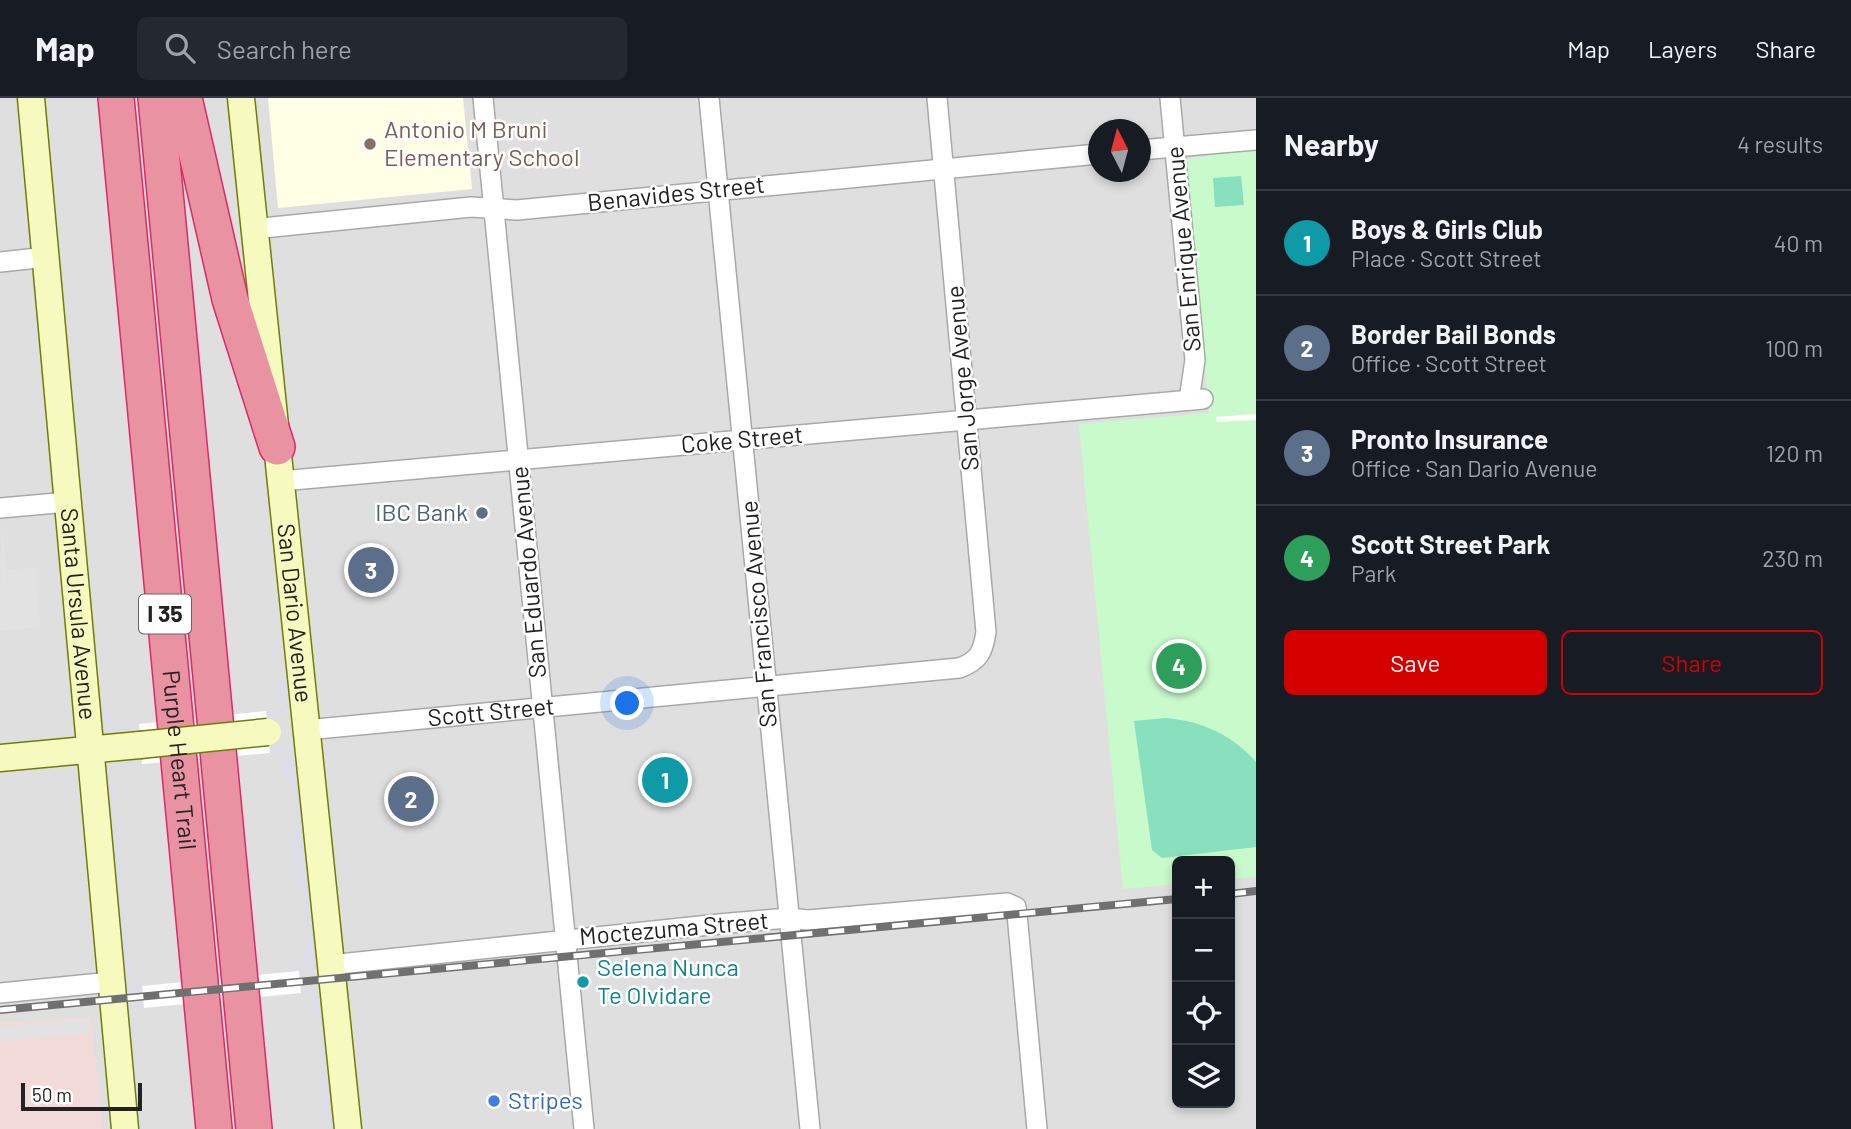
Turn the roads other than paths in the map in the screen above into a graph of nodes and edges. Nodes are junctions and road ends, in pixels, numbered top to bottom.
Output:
1 (31, 98) edge
2 (116, 98) edge
3 (156, 98) edge
4 (184, 98) edge
5 (241, 98) edge
6 (484, 98) edge
7 (709, 98) edge
8 (937, 98) edge
9 (1170, 98) edge
10 (1256, 140) edge
11 (1175, 147) junction
12 (1151, 149) edge
13 (1088, 155) edge
14 (943, 168) junction
15 (718, 190) junction
16 (494, 208) junction
17 (253, 229) junction
18 (47, 257) junction
19 (0, 262) edge
20 (1196, 399) joint
21 (968, 421) junction
22 (743, 440) junction
23 (518, 460) junction
24 (279, 464) junction
25 (68, 502) junction
26 (0, 508) edge
27 (979, 657) joint
28 (766, 685) junction
29 (542, 706) junction
30 (306, 730) junction
31 (90, 750) junction
32 (0, 758) edge
33 (788, 918) junction
34 (564, 940) junction
35 (330, 965) junction
36 (111, 982) junction
37 (0, 993) edge
38 (125, 1129) edge
39 (214, 1129) edge
40 (254, 1129) edge
41 (348, 1129) edge
42 (584, 1129) edge
43 (810, 1129) edge
44 (1037, 1129) edge

1 - 18 main road, Santa Ursula Avenue
2 - 39 highway, Purple Heart Trail / I 35
3 - 40 highway, Purple Heart Trail / I 35
4 - 24 highway
5 - 17 main road, San Dario Avenue
6 - 16 street, San Eduardo Avenue
7 - 15 street, San Francisco Avenue
8 - 14 street, San Jorge Avenue
9 - 11 street, San Enrique Avenue
10 - 11 street
11 - 12 street
11 - 20 street, San Enrique Avenue
13 - 14 street, Benavides Street
14 - 15 street, Benavides Street
14 - 21 street, San Jorge Avenue
15 - 16 street, Benavides Street
15 - 22 street, San Francisco Avenue
16 - 17 street, Benavides Street
16 - 23 street, San Eduardo Avenue
17 - 24 main road, San Dario Avenue
18 - 19 street
18 - 25 main road, Santa Ursula Avenue
20 - 21 street, Coke Street
21 - 22 street, Coke Street
21 - 27 street, San Jorge Avenue
22 - 23 street, Coke Street
22 - 28 street, San Francisco Avenue
23 - 24 street, Coke Street
23 - 29 street, San Eduardo Avenue
24 - 30 main road, San Dario Avenue
25 - 26 street
25 - 31 main road, Santa Ursula Avenue
27 - 28 street, Scott Street
28 - 29 street, Scott Street
28 - 33 street, San Francisco Avenue
29 - 30 street, Scott Street
29 - 34 street, San Eduardo Avenue
30 - 31 main road, Scott Street, bridge
30 - 35 main road, San Dario Avenue
31 - 32 main road, Scott Street
31 - 36 main road, Santa Ursula Avenue
33 - 34 street, Moctezuma Street
33 - 43 street, San Francisco Avenue
33 - 44 street, Moctezuma Street
34 - 35 street, Moctezuma Street
34 - 42 street, San Eduardo Avenue
35 - 41 main road, San Dario Avenue
36 - 37 street
36 - 38 main road, Santa Ursula Avenue

